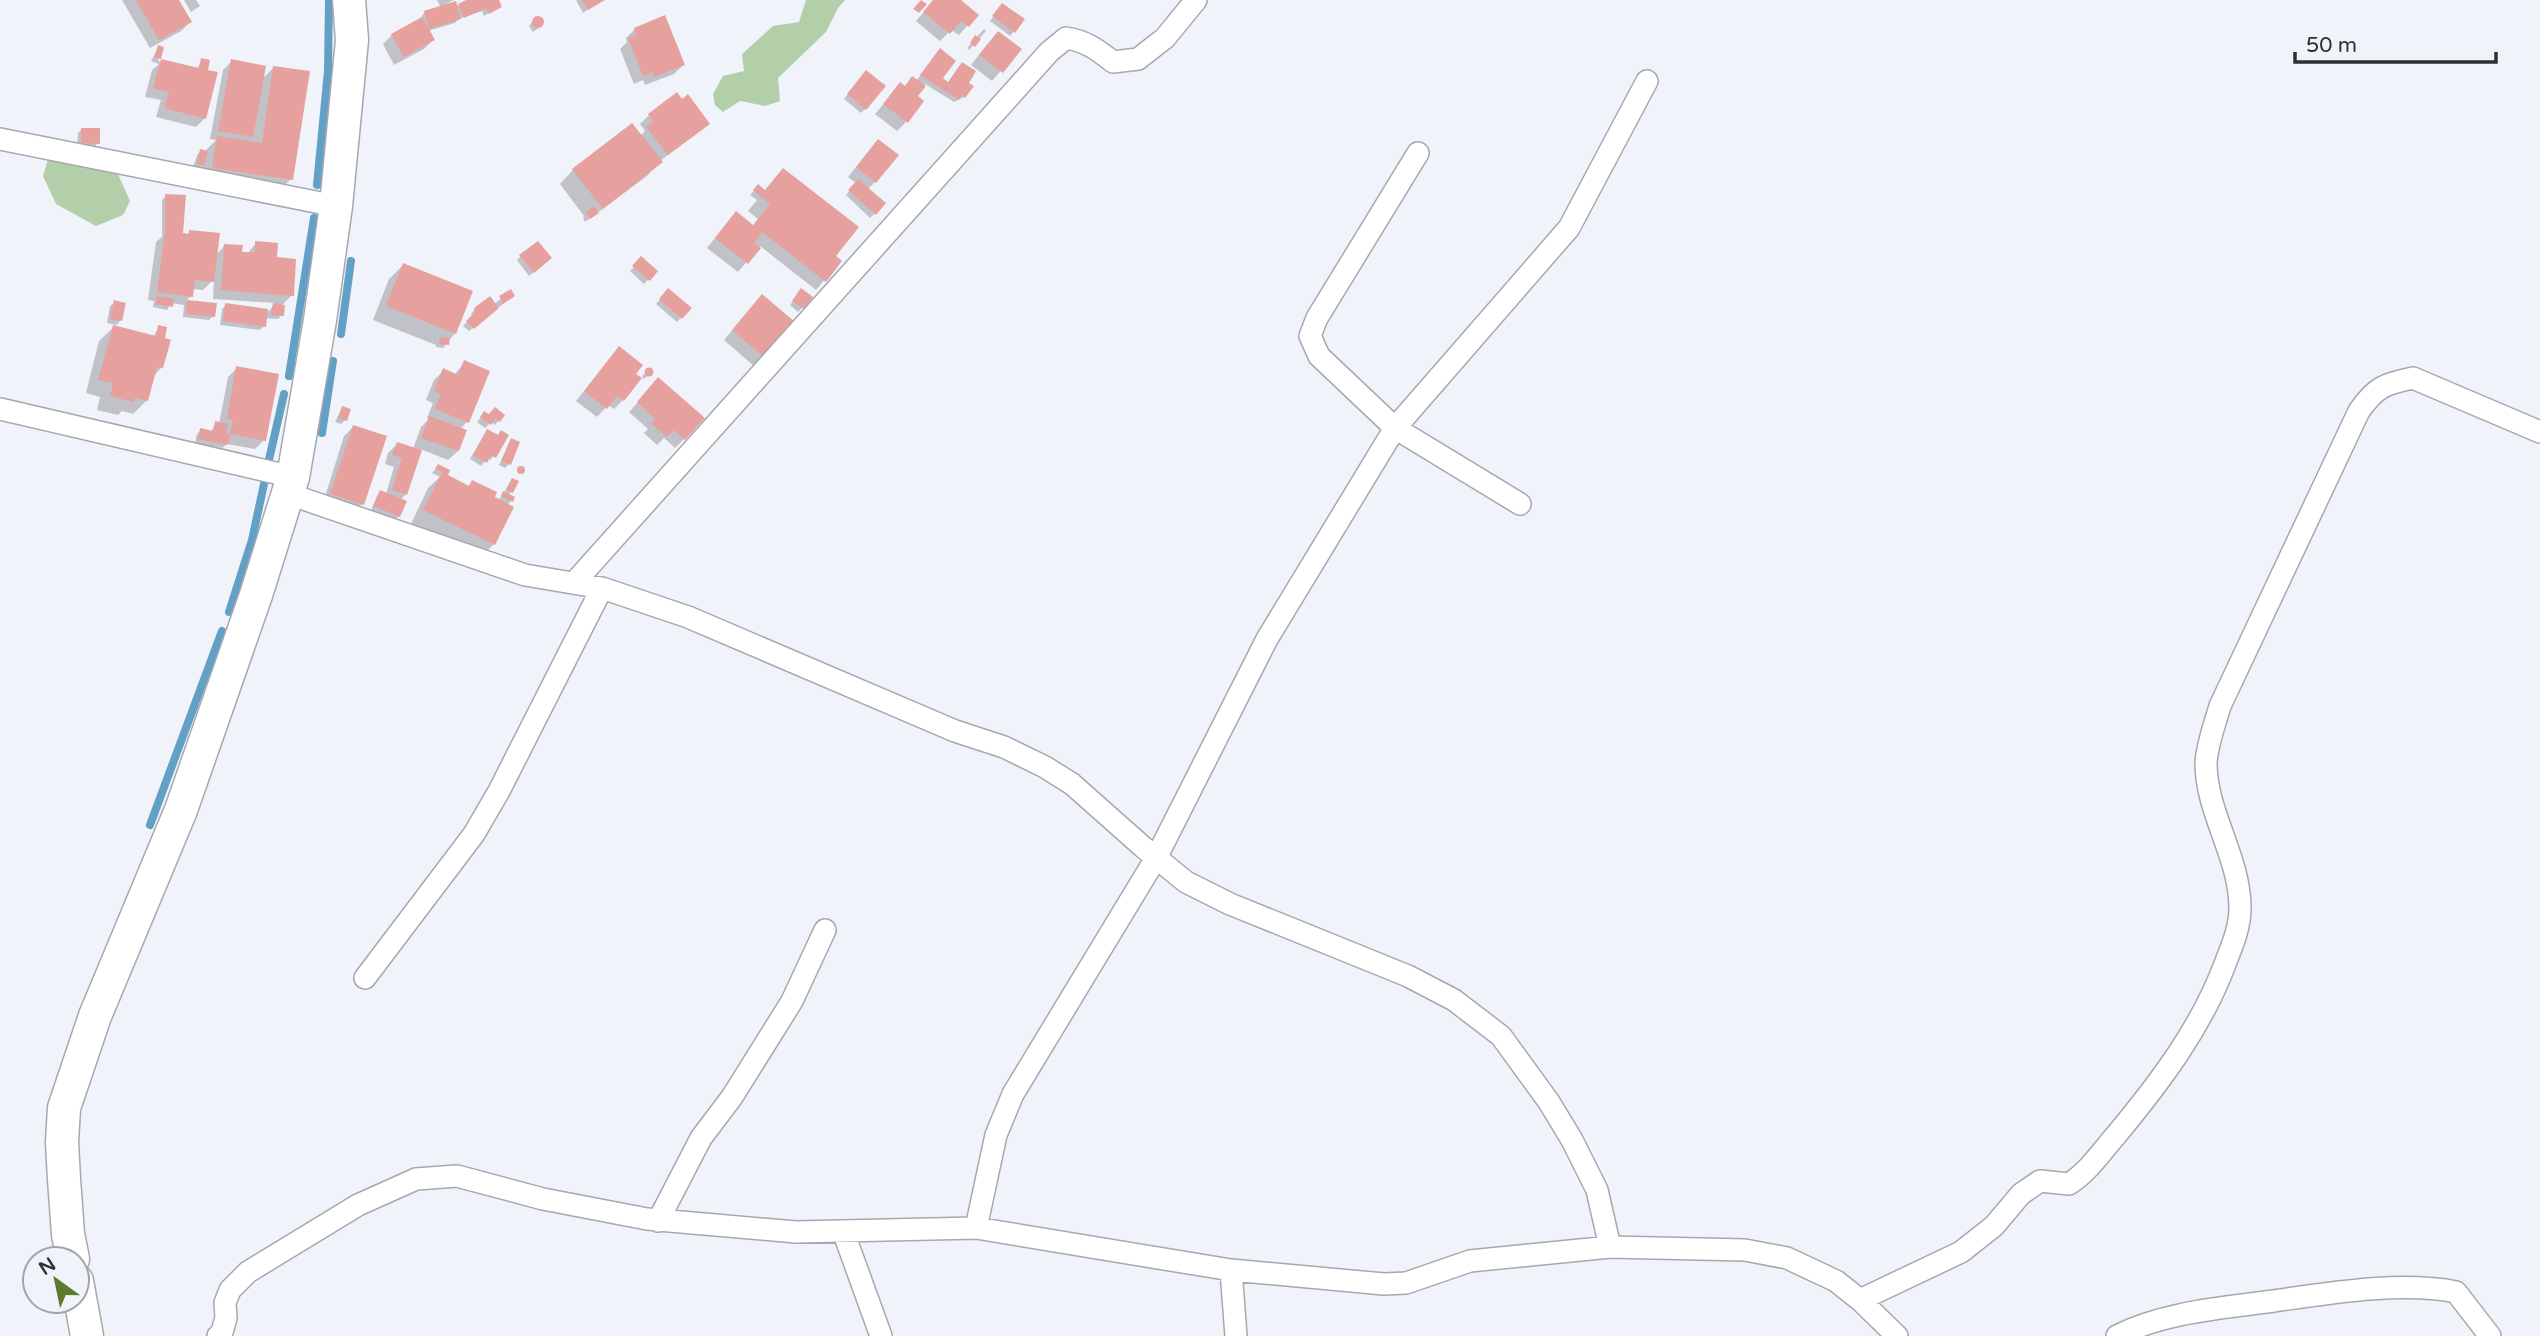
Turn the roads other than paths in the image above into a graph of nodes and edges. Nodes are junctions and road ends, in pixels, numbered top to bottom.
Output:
1 (349, 0) edge
2 (1196, 0) edge
3 (1647, 81) dead end
4 (0, 139) edge
5 (1418, 153) dead end
6 (336, 205) junction
7 (0, 409) edge
8 (1395, 428) junction
9 (2540, 432) edge
10 (290, 485) junction
11 (1520, 504) dead end
12 (575, 583) junction
13 (603, 588) junction
14 (1156, 858) junction
15 (825, 930) dead end
16 (365, 978) dead end
17 (658, 1221) junction
18 (976, 1228) junction
19 (843, 1231) junction
20 (71, 1245) edge
21 (1610, 1247) junction
22 (1231, 1269) junction
23 (1860, 1300) junction
24 (83, 1315) edge
25 (87, 1336) edge
26 (218, 1336) edge
27 (881, 1336) edge
28 (1236, 1336) edge
29 (1897, 1336) edge
30 (2117, 1336) edge
31 (2490, 1336) edge

1 - 6 street
2 - 12 street
3 - 8 street
4 - 6 street
5 - 8 street
6 - 10 street
7 - 10 street
8 - 11 street
8 - 14 street
9 - 23 street
10 - 12 street
10 - 20 street
12 - 13 street
13 - 14 street
13 - 16 street
14 - 18 street
14 - 21 street
15 - 17 street
17 - 19 street
17 - 26 street
18 - 19 street
18 - 22 street
19 - 27 street
21 - 22 street
21 - 23 street
22 - 28 street
23 - 29 street
24 - 25 street
30 - 31 street

